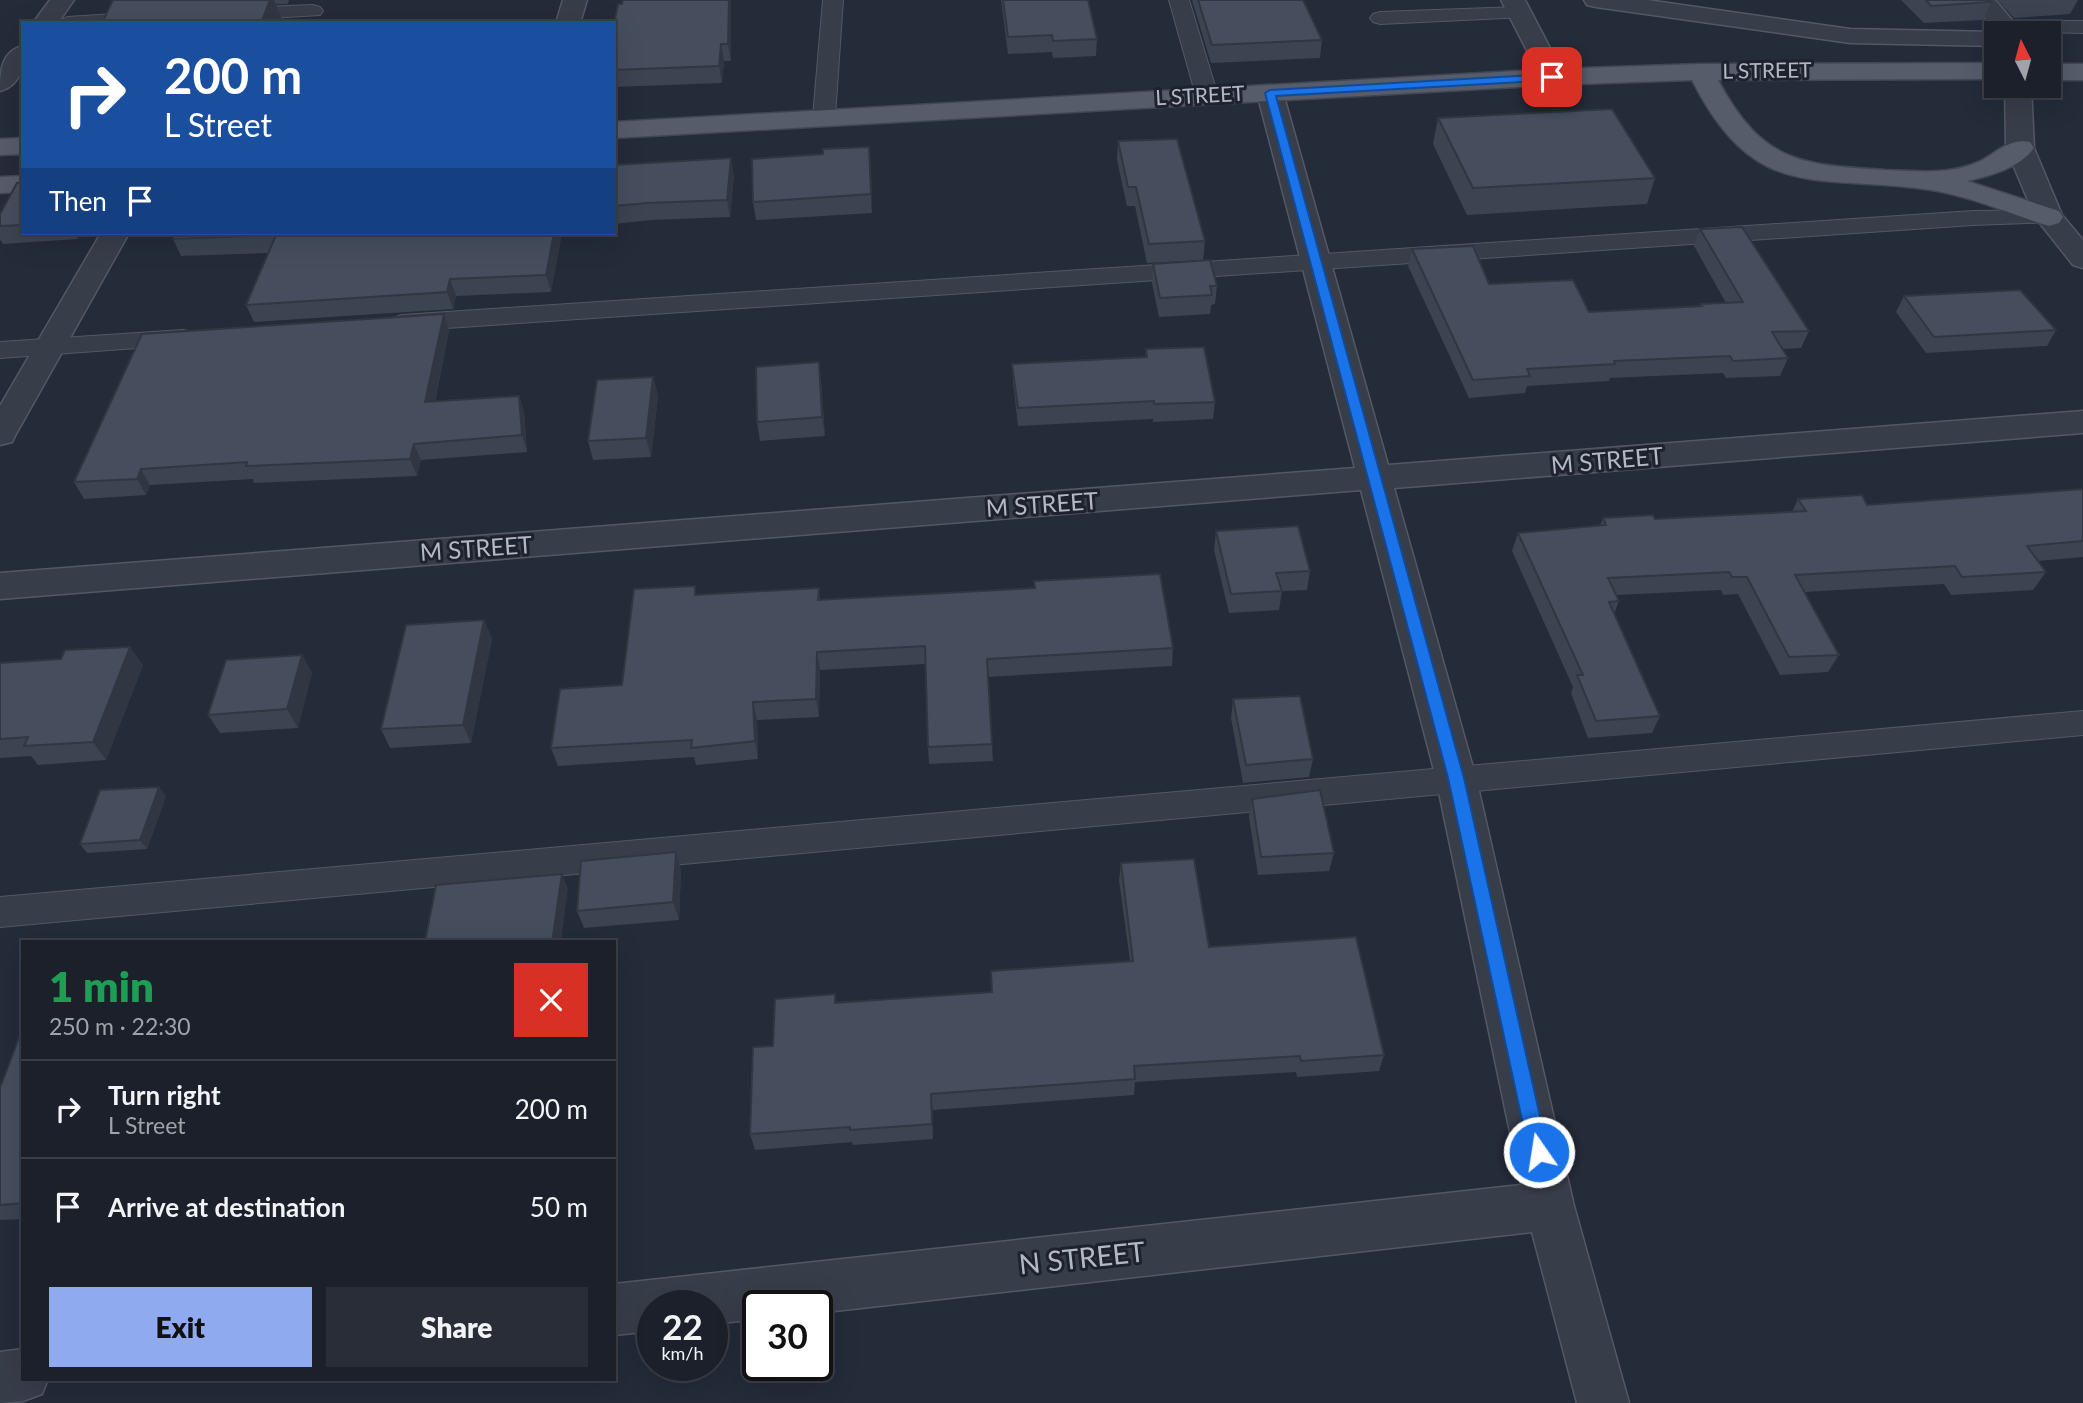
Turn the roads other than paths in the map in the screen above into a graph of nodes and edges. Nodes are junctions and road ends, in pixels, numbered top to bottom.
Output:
1 (62, 0) edge
2 (575, 0) edge
3 (833, 0) edge
4 (1179, 0) edge
5 (1596, 0) edge
6 (1982, 0) edge
7 (1515, 6) edge
8 (313, 11) edge
9 (217, 14) edge
10 (162, 17) edge
11 (1380, 18) dead end
12 (46, 21) edge
13 (98, 21) edge
14 (569, 21) edge
15 (1996, 21) edge
16 (2083, 26) edge
17 (2062, 28) edge
18 (1984, 33) edge
19 (21, 56) edge
20 (1984, 71) edge
21 (1701, 72) junction
22 (2062, 72) edge
23 (2083, 72) edge
24 (1552, 77) junction
25 (0, 83) edge
26 (1270, 93) junction
27 (1207, 96) junction
28 (2018, 98) edge
29 (824, 117) junction
30 (616, 130) edge
31 (21, 146) edge
32 (0, 147) edge
33 (2020, 148) junction
34 (1931, 182) junction
35 (21, 184) edge
36 (0, 185) edge
37 (2049, 217) junction
38 (114, 235) edge
39 (2083, 259) edge
40 (1316, 260) junction
41 (382, 324) edge
42 (202, 336) edge
43 (50, 346) junction
44 (0, 350) edge
45 (2083, 422) edge
46 (0, 434) edge
47 (1376, 480) junction
48 (0, 586) edge
49 (2083, 723) edge
50 (1456, 778) junction
51 (0, 912) edge
52 (1550, 1206) junction
53 (616, 1310) edge
54 (21, 1375) edge
55 (0, 1378) edge
56 (1603, 1403) edge

1 - 12 street
2 - 14 street
3 - 29 lane
4 - 27 lane
5 - 18 street
6 - 15 street
7 - 11 lane
7 - 24 street
8 - 9 lane
10 - 13 lane
16 - 17 lane
19 - 25 street
20 - 21 main road, L STREET
21 - 24 main road, L STREET
21 - 34 main road
22 - 23 main road
24 - 26 main road, L STREET
26 - 27 main road, L STREET
26 - 40 street
27 - 29 main road, L STREET
28 - 33 street
29 - 30 main road, L STREET
31 - 32 main road
33 - 34 main road
33 - 37 street
34 - 37 main road
35 - 36 main road
37 - 39 street
37 - 40 lane
38 - 43 street
40 - 41 lane
40 - 47 street
42 - 43 lane
43 - 44 lane
43 - 46 street
45 - 47 street, M STREET
47 - 48 street, M STREET
47 - 50 street
49 - 50 lane
50 - 51 lane
50 - 52 street
52 - 53 street, N STREET
52 - 56 street
54 - 55 street

